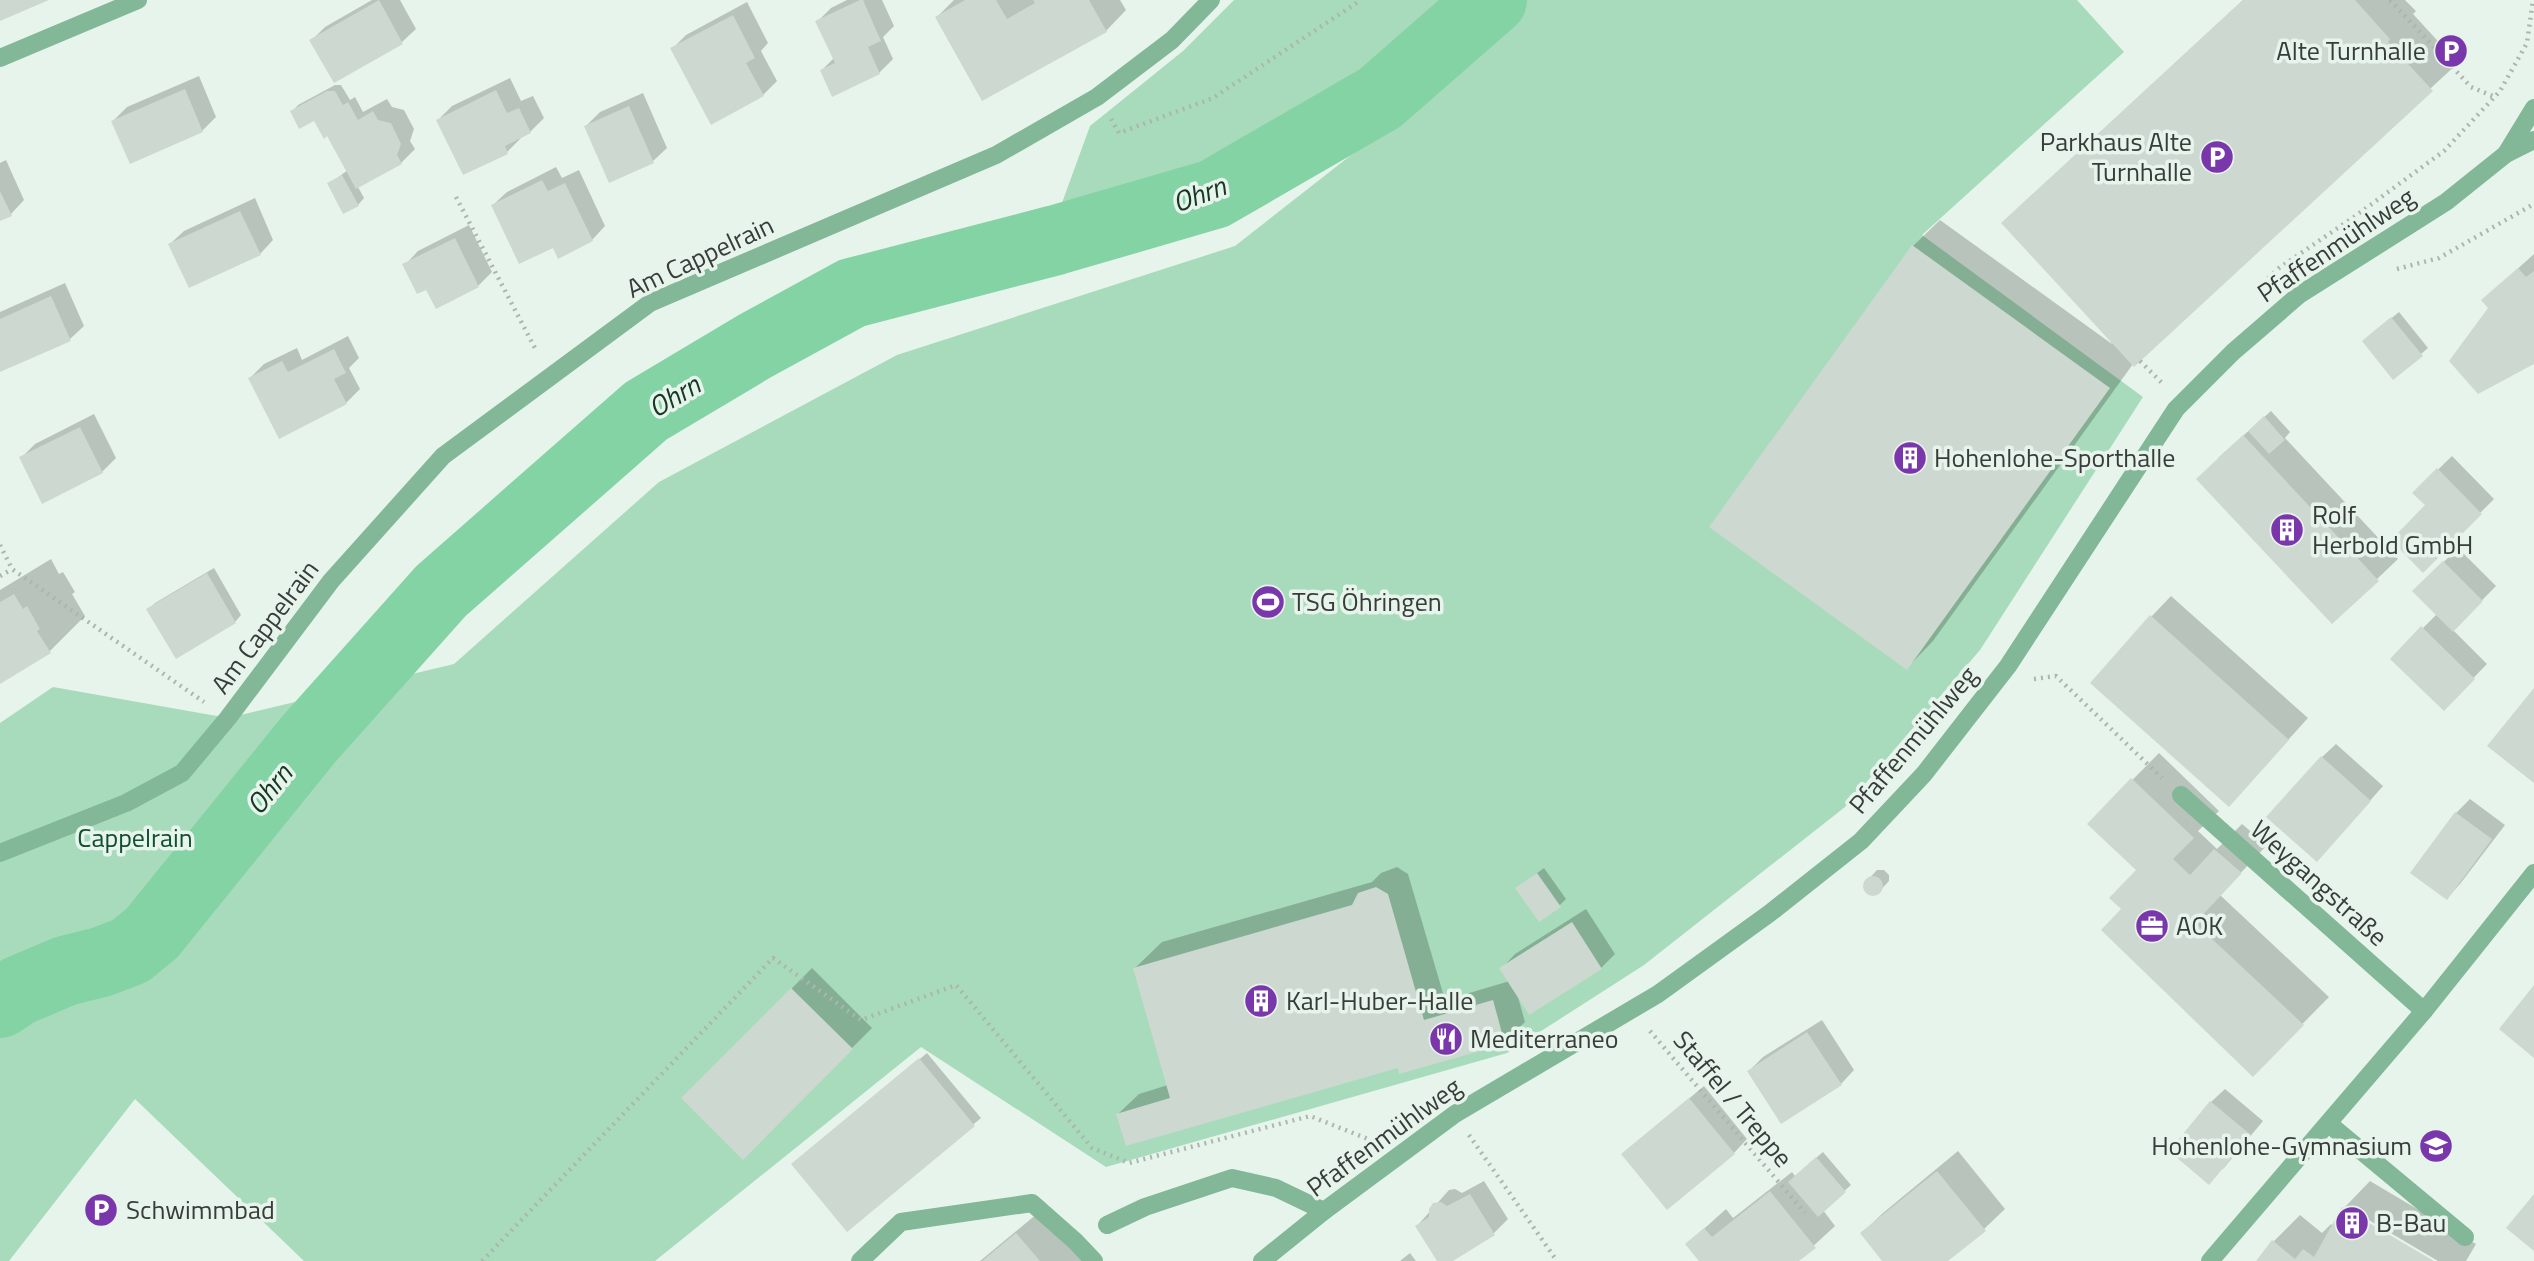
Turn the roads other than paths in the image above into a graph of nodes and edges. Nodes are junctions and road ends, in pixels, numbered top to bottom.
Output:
1 (138, 0) edge
2 (1211, 0) edge
3 (0, 58) edge
4 (2534, 108) edge
5 (2534, 140) edge
6 (2506, 154) junction
7 (2180, 795) road end
8 (0, 853) edge
9 (2534, 873) edge
10 (2424, 1011) junction
11 (2329, 1124) junction
12 (1324, 1211) junction
13 (1107, 1225) dead end
14 (2465, 1237) dead end
15 (860, 1261) edge
16 (1094, 1261) edge
17 (1262, 1261) edge
18 (2210, 1261) edge

1 - 3 street
2 - 8 street, Am Cappelrain
4 - 6 street, Pfaffenmühlweg
5 - 6 street, Pfaffenmühlweg
6 - 12 street, Pfaffenmühlweg
7 - 10 street, Weygangstraße
9 - 10 street
10 - 11 street
11 - 14 street
11 - 18 street
12 - 13 street
12 - 17 street, Pfaffenmühlweg
15 - 16 street

